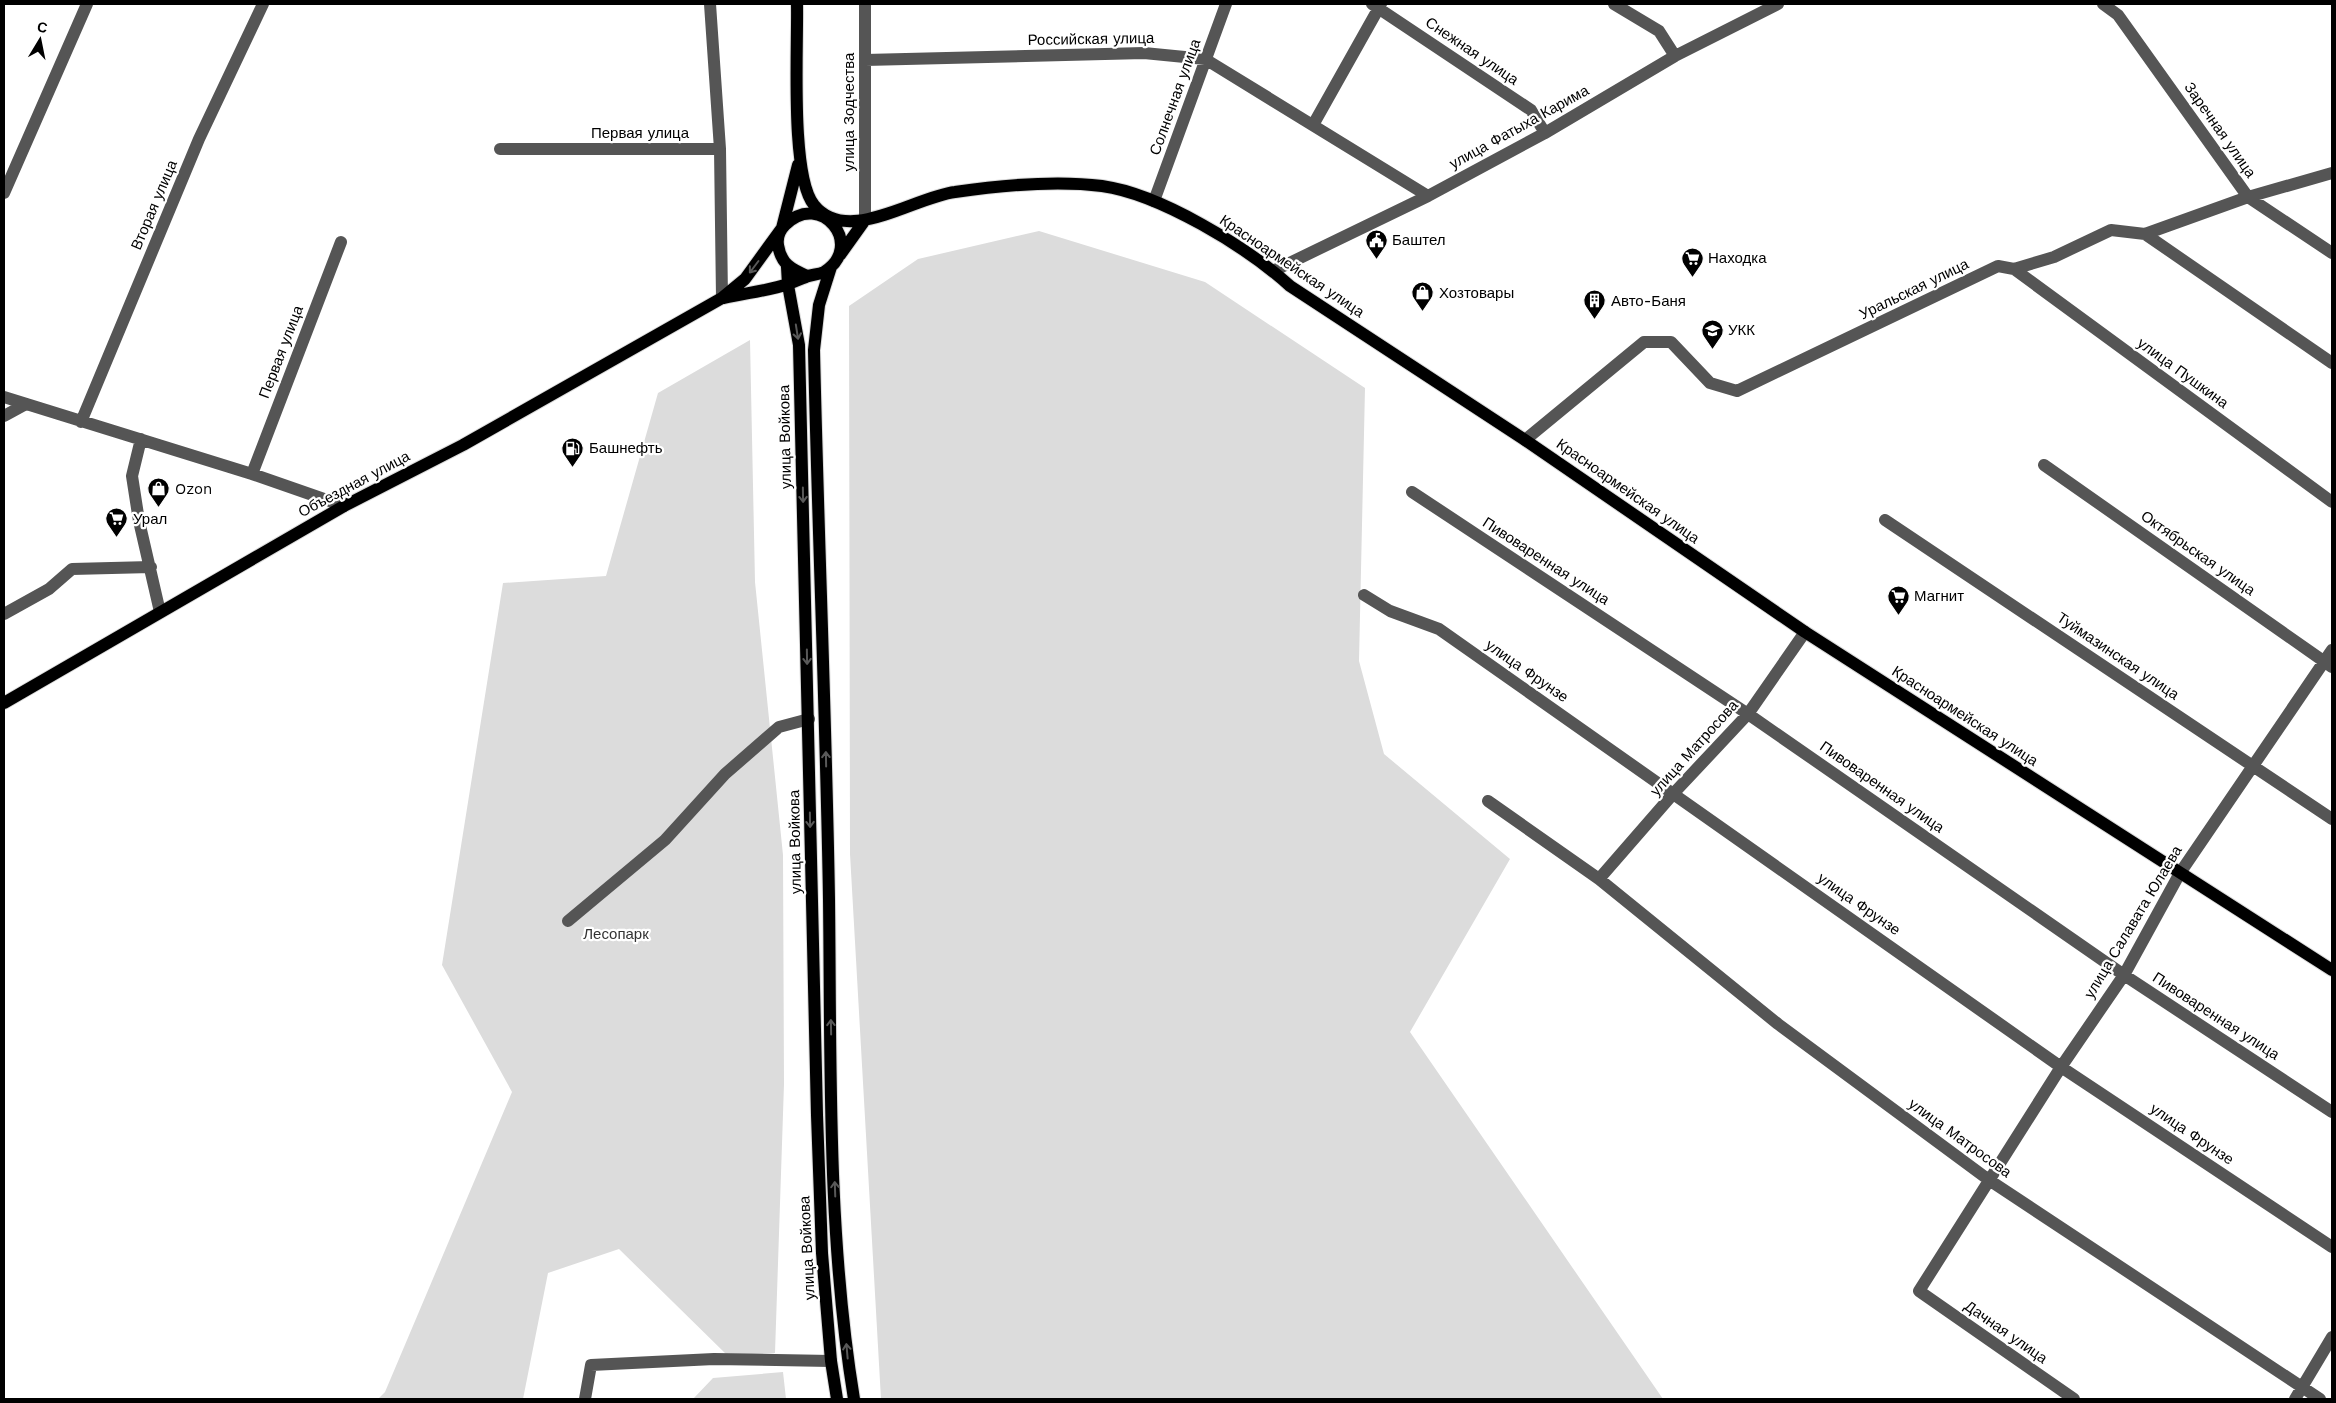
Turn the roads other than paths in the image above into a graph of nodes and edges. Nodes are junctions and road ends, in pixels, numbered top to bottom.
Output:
1 (87, 4) edge
2 (263, 4) edge
3 (710, 4) edge
4 (797, 4) edge
5 (865, 4) edge
6 (1226, 4) edge
7 (1614, 4) edge
8 (1778, 4) edge
9 (2103, 4) edge
10 (1377, 5) edge
11 (1675, 56) junction
12 (1205, 59) junction
13 (865, 60) junction
14 (1313, 125) junction
15 (1545, 133) junction
16 (500, 148) dead end
17 (720, 149) junction
18 (799, 160) junction
19 (2332, 173) edge
20 (4, 193) edge
21 (1428, 196) junction
22 (2248, 198) junction
23 (1154, 201) junction
24 (825, 217) junction
25 (865, 220) junction
26 (782, 228) junction
27 (2145, 234) junction
28 (341, 242) dead end
29 (2332, 253) edge
30 (835, 262) junction
31 (787, 267) junction
32 (2014, 269) junction
33 (1274, 271) junction
34 (807, 276) junction
35 (788, 285) junction
36 (722, 298) junction
37 (2332, 363) edge
38 (4, 397) edge
39 (26, 404) junction
40 (4, 416) edge
41 (81, 422) junction
42 (141, 439) junction
43 (1525, 440) junction
44 (2044, 465) dead end
45 (252, 474) junction
46 (1412, 492) dead end
47 (2332, 502) edge
48 (344, 506) junction
49 (1885, 520) dead end
50 (151, 567) junction
51 (1364, 595) dead end
52 (160, 612) junction
53 (4, 614) edge
54 (1805, 632) junction
55 (2332, 650) edge
56 (2328, 664) edge
57 (4, 703) edge
58 (1748, 714) junction
59 (809, 720) junction
60 (2254, 766) junction
61 (1673, 794) junction
62 (1488, 801) dead end
63 (2332, 819) edge
64 (2180, 873) junction
65 (1599, 879) junction
66 (568, 921) dead end
67 (2332, 970) edge
68 (2124, 974) junction
69 (2061, 1067) junction
70 (2332, 1112) edge
71 (1989, 1180) junction
72 (2332, 1247) edge
73 (1919, 1291) joint
74 (2332, 1337) edge
75 (831, 1361) junction
76 (2302, 1388) junction
77 (585, 1399) edge
78 (837, 1399) edge
79 (854, 1399) edge
80 (2074, 1399) edge
81 (2295, 1399) edge
82 (2320, 1399) edge

1 - 20 street
2 - 41 street, Вторая улица
3 - 17 street
4 - 18 main road
5 - 13 street, улица Зодчества
6 - 12 street, Солнечная улица
7 - 11 street
8 - 11 street, улица Фатыха Карима
9 - 22 street, Заречная улица
10 - 14 street
10 - 15 street, Снежная улица
11 - 15 street, улица Фатыха Карима
12 - 13 street, Российская улица
12 - 14 street, Российская улица
12 - 23 street, Солнечная улица
13 - 25 street, улица Зодчества
14 - 21 street, Российская улица
15 - 21 street, улица Фатыха Карима
16 - 17 street, Первая улица
17 - 36 street
18 - 24 main road
18 - 26 main road
19 - 22 street
21 - 33 street, улица Фатыха Карима
22 - 27 street
22 - 29 street, Заречная улица
23 - 25 main road, Красноармейская улица
23 - 33 main road, Красноармейская улица
24 - 25 main road, Красноармейская улица
24 - 26 main road
24 - 30 main road
25 - 30 main road
26 - 31 main road
26 -> 36 main road
27 - 32 street, Уральская улица
27 - 37 street, Уральская улица
28 - 45 street, Первая улица
30 - 34 main road
79 -> 30 main road, улица Войкова
31 - 34 main road
31 - 35 main road, улица Войкова
32 - 43 street, Уральская улица
32 - 47 street, улица Пушкина
33 - 43 main road, Красноармейская улица
34 - 35 main road
35 - 36 main road
35 -> 59 main road, улица Войкова
36 - 48 main road, Объездная улица
38 - 39 street
39 - 40 street
39 - 41 street
41 - 42 street
42 - 45 street
42 - 50 street
43 - 54 main road, Красноармейская улица
44 - 56 street, Октябрьская улица
45 - 48 street
46 - 58 street, Пивоваренная улица
48 - 52 main road, Объездная улица
49 - 60 street, Туймазинская улица
50 - 52 street
50 - 53 street
51 - 61 street, улица Фрунзе
52 - 57 main road, Объездная улица
54 - 58 street, улица Матросова
54 - 64 main road, Красноармейская улица
55 - 56 street, улица Салавата Юлаева
56 - 60 street, улица Салавата Юлаева
58 - 61 street, улица Матросова
58 - 68 street, Пивоваренная улица
59 - 66 street
59 -> 75 main road, улица Войкова
60 - 63 street, Туймазинская улица
60 - 64 street, улица Салавата Юлаева
61 - 65 street, улица Матросова
61 - 69 street, улица Фрунзе
62 - 65 street, улица Матросова
64 - 67 main road, Красноармейская улица
64 - 68 street, улица Салавата Юлаева
65 - 71 street, улица Матросова
68 - 69 street, улица Салавата Юлаева
68 - 70 street, Пивоваренная улица
69 - 71 street, улица Салавата Юлаева
69 - 72 street, улица Фрунзе
71 - 73 street, улица Салавата Юлаева
71 - 76 street, улица Матросова
73 - 80 street, Дачная улица
74 - 76 street
75 - 77 street
75 - 78 main road, улица Войкова
76 - 81 street
76 - 82 street, улица Матросова

